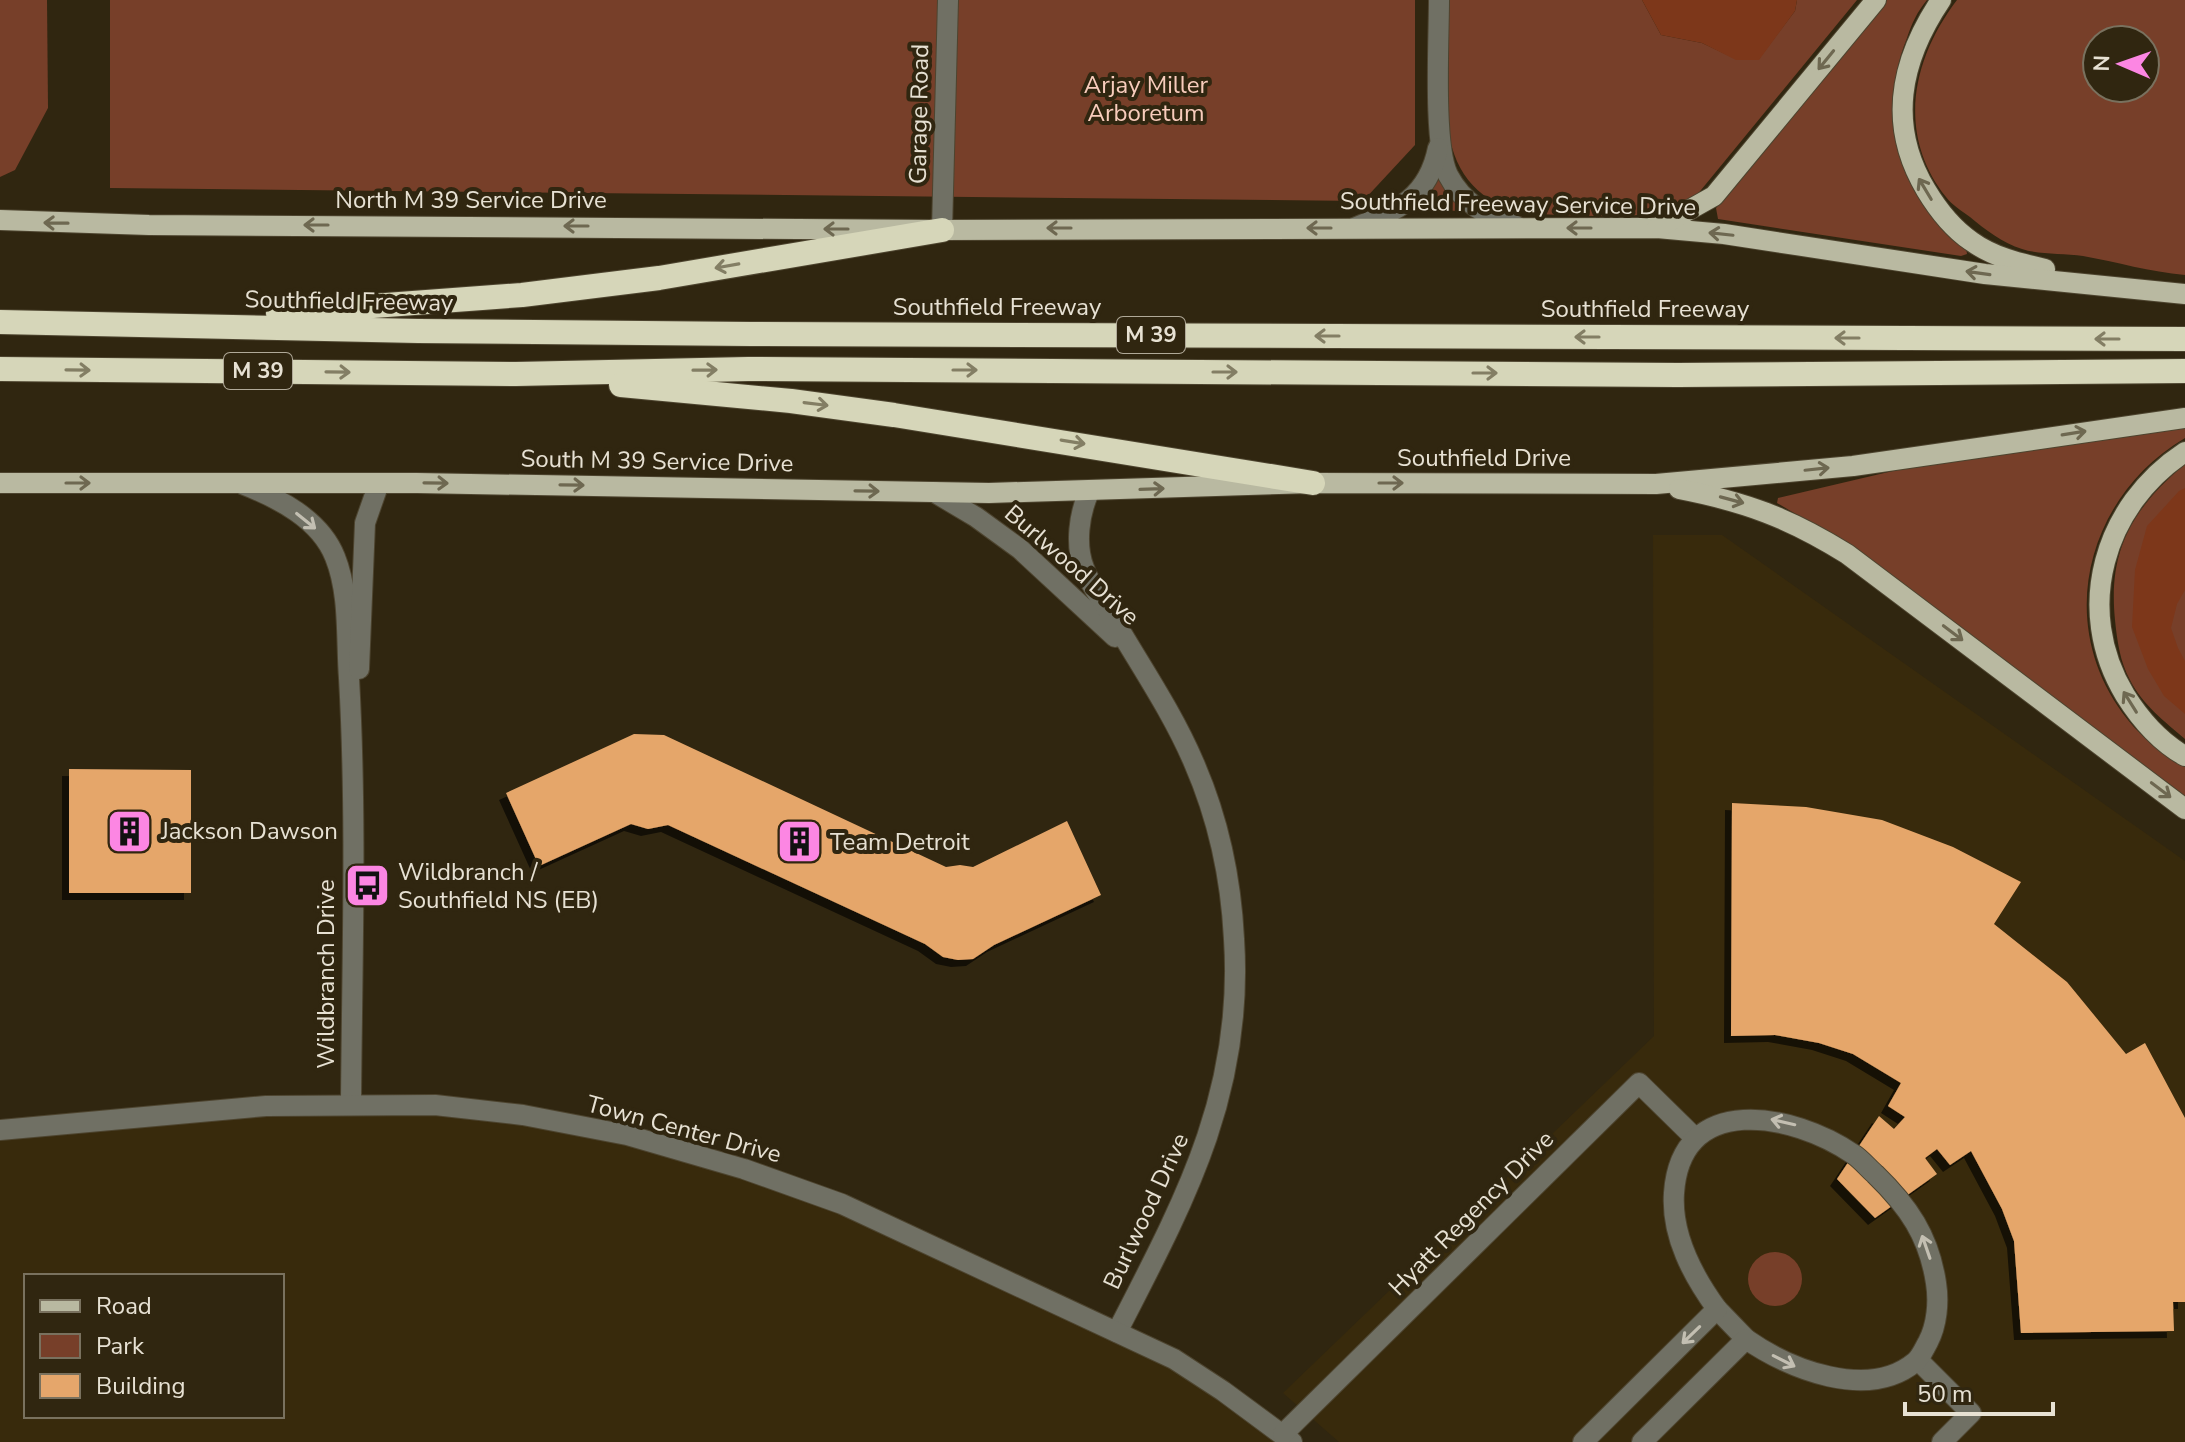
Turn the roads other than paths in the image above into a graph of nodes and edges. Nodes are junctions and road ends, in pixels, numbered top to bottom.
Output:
1 (948, 0) edge
2 (1439, 0) edge
3 (1876, 0) edge
4 (1941, 0) edge
5 (1440, 136) junction
6 (0, 220) edge
7 (1354, 228) junction
8 (1525, 228) junction
9 (1657, 228) junction
10 (942, 230) junction
11 (2111, 286) junction
12 (2185, 294) edge
13 (0, 322) edge
14 (117, 323) junction
15 (2185, 339) edge
16 (0, 369) edge
17 (2185, 371) edge
18 (516, 374) junction
19 (2185, 418) edge
20 (2185, 452) edge
21 (239, 482) junction
22 (0, 483) edge
23 (379, 483) junction
24 (1313, 483) junction
25 (1656, 484) junction
26 (934, 492) junction
27 (1089, 492) junction
28 (1133, 653) junction
29 (353, 749) junction
30 (2185, 756) edge
31 (2185, 809) edge
32 (351, 1104) junction
33 (0, 1130) edge
34 (1695, 1138) junction
35 (1717, 1309) junction
36 (1117, 1332) junction
37 (1746, 1339) junction
38 (1918, 1360) junction
39 (1288, 1438) edge
40 (1583, 1442) edge
41 (1642, 1442) edge
42 (1942, 1442) edge

1 - 10 street, Garage Road
2 - 5 street
3 -> 9 main road
11 -> 4 main road
5 - 7 street
5 - 8 street
10 -> 6 main road, North M 39 Service Drive
7 - 8 main road, Southfield Freeway Service Drive
7 -> 10 main road, Southfield Freeway Service Drive
9 -> 8 main road, Southfield Freeway Service Drive
11 -> 9 main road, Southfield Freeway Service Drive
10 -> 14 highway
11 - 12 main road, Southfield Freeway Service Drive
13 - 14 highway, Southfield Freeway / M 39
15 -> 14 highway, Southfield Freeway / M 39
16 -> 18 highway, M 39
18 -> 17 highway, M 39
18 -> 24 highway
25 -> 19 main road
30 -> 20 main road
22 -> 21 main road, South M 39 Service Drive
21 - 23 main road, South M 39 Service Drive
21 -> 29 street, Wildbranch Drive
23 -> 26 main road, South M 39 Service Drive
23 - 29 street, Wildbranch Drive
24 -> 25 main road, Southfield Drive
27 -> 24 main road, South M 39 Service Drive
25 -> 31 main road
26 - 27 main road, South M 39 Service Drive
26 - 28 street, Burlwood Drive
27 - 28 street, Burlwood Drive
28 - 36 street, Burlwood Drive
29 - 32 street, Wildbranch Drive
32 - 33 street, Town Center Drive
32 - 36 street, Town Center Drive
34 - 35 street
38 -> 34 street
34 - 39 street, Hyatt Regency Drive
35 - 37 street
35 -> 40 street
36 - 39 street, Town Center Drive
37 -> 38 street
37 - 41 street
38 - 42 street

